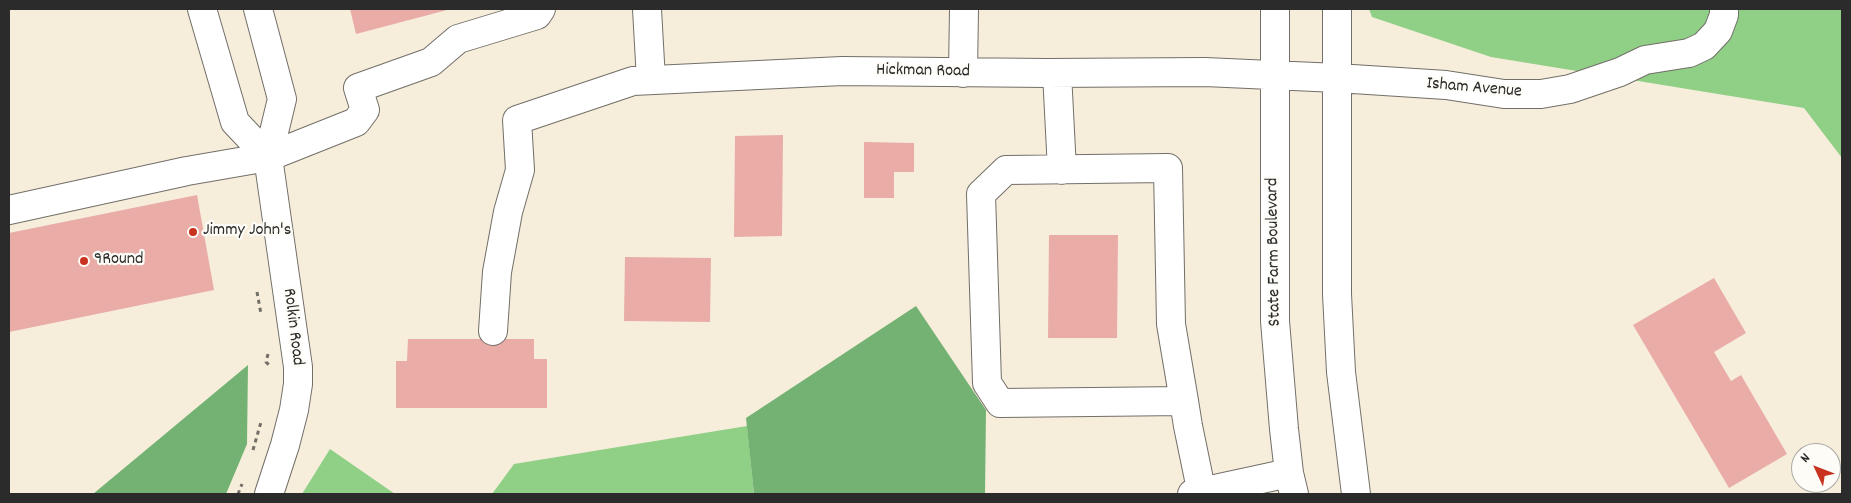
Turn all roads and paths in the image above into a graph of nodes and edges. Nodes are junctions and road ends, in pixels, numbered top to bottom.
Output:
1 (202, 9) edge
2 (258, 9) edge
3 (541, 9) edge
4 (647, 9) edge
5 (964, 9) edge
6 (1274, 9) edge
7 (1336, 9) edge
8 (1721, 20) edge
9 (963, 73) junction
10 (1057, 74) junction
11 (1274, 75) junction
12 (1336, 78) junction
13 (651, 80) junction
14 (268, 157) junction
15 (1062, 170) junction
16 (9, 210) edge
17 (493, 331) dead end
18 (268, 355) dead end
19 (272, 368) dead end
20 (1184, 401) junction
21 (263, 414) dead end
22 (251, 456) dead end
23 (244, 480) dead end
24 (1291, 483) edge
25 (1199, 493) edge
26 (238, 494) edge
27 (269, 494) edge
28 (1356, 494) edge

1 - 14 street
2 - 14 street, Rolkin Road
3 - 14 street
4 - 13 street
5 - 9 street
6 - 11 street, State Farm Boulevard
7 - 12 street
8 - 12 street, Isham Avenue
9 - 10 street, Hickman Road
9 - 13 street, Hickman Road
10 - 11 street, Hickman Road
10 - 15 street
11 - 12 street, Hickman Road
11 - 24 street, State Farm Boulevard
12 - 28 street
13 - 17 street, Hickman Road
14 - 16 street
14 - 27 street, Rolkin Road
15 - 20 street
15 - 20 street
18 - 19 path
20 - 25 street
21 - 22 path
23 - 26 path
24 - 25 street

